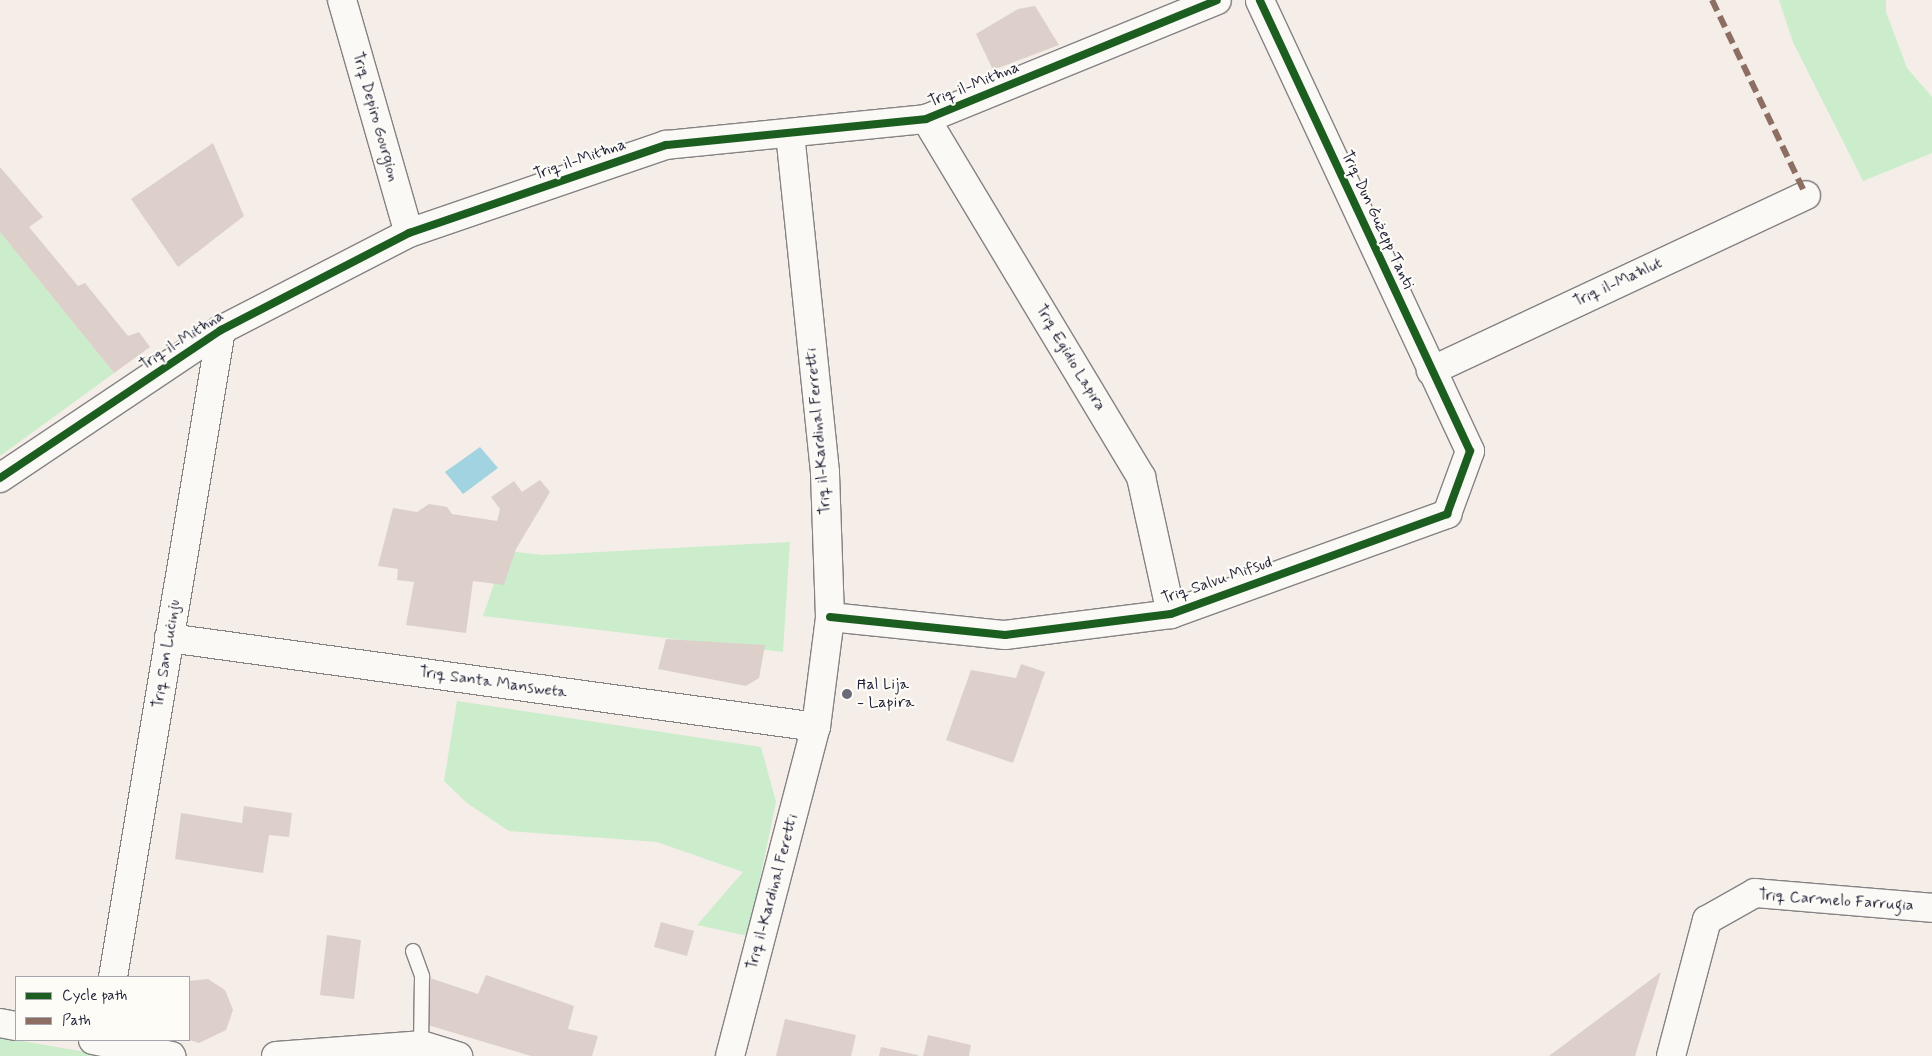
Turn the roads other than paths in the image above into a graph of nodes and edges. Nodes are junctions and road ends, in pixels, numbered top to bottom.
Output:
1 (342, 0) edge
2 (1217, 0) edge
3 (1260, 0) edge
4 (926, 119) junction
5 (790, 136) junction
6 (1806, 195) dead end
7 (408, 233) junction
8 (221, 330) junction
9 (1431, 371) junction
10 (1470, 451) joint
11 (0, 478) edge
12 (1171, 614) junction
13 (830, 617) junction
14 (169, 638) junction
15 (816, 727) junction
16 (1932, 908) edge
17 (413, 951) dead end
18 (113, 976) edge
19 (0, 1023) edge
20 (15, 1026) edge
21 (104, 1041) edge
22 (421, 1045) junction
23 (171, 1056) edge
24 (276, 1056) edge
25 (458, 1056) edge
26 (730, 1056) edge
27 (1671, 1056) edge

1 - 7 street, Triq Depiro Gourgion
2 - 4 street, Triq il-Mitħna
3 - 9 street, Triq Dun Ġużepp Tanti
4 - 5 street, Triq il-Mitħna
4 - 12 street, Triq Egidio Lapira
5 - 7 street, Triq il-Mitħna
5 - 13 street, Triq il-Kardinal Ferretti
6 - 9 street, Triq il-Maħlut
7 - 8 street, Triq il-Mitħna
8 - 11 street, Triq il-Mitħna
8 - 14 street, Triq San Luċinju
9 - 10 street, Triq Dun Ġużepp Tanti
10 - 12 street, Triq Salvu Mifsud
12 - 13 street, Triq Salvu Mifsud
13 - 15 street, Triq il-Kardinal Ferretti
14 - 15 street, Triq Santa Mansweta
14 - 18 street, Triq San Luċinju
15 - 26 street, Triq il-Kardinal Feretti
16 - 27 street, Triq Carmelo Farrugia
17 - 22 lane
19 - 20 street
21 - 23 street
22 - 24 street
22 - 25 street

